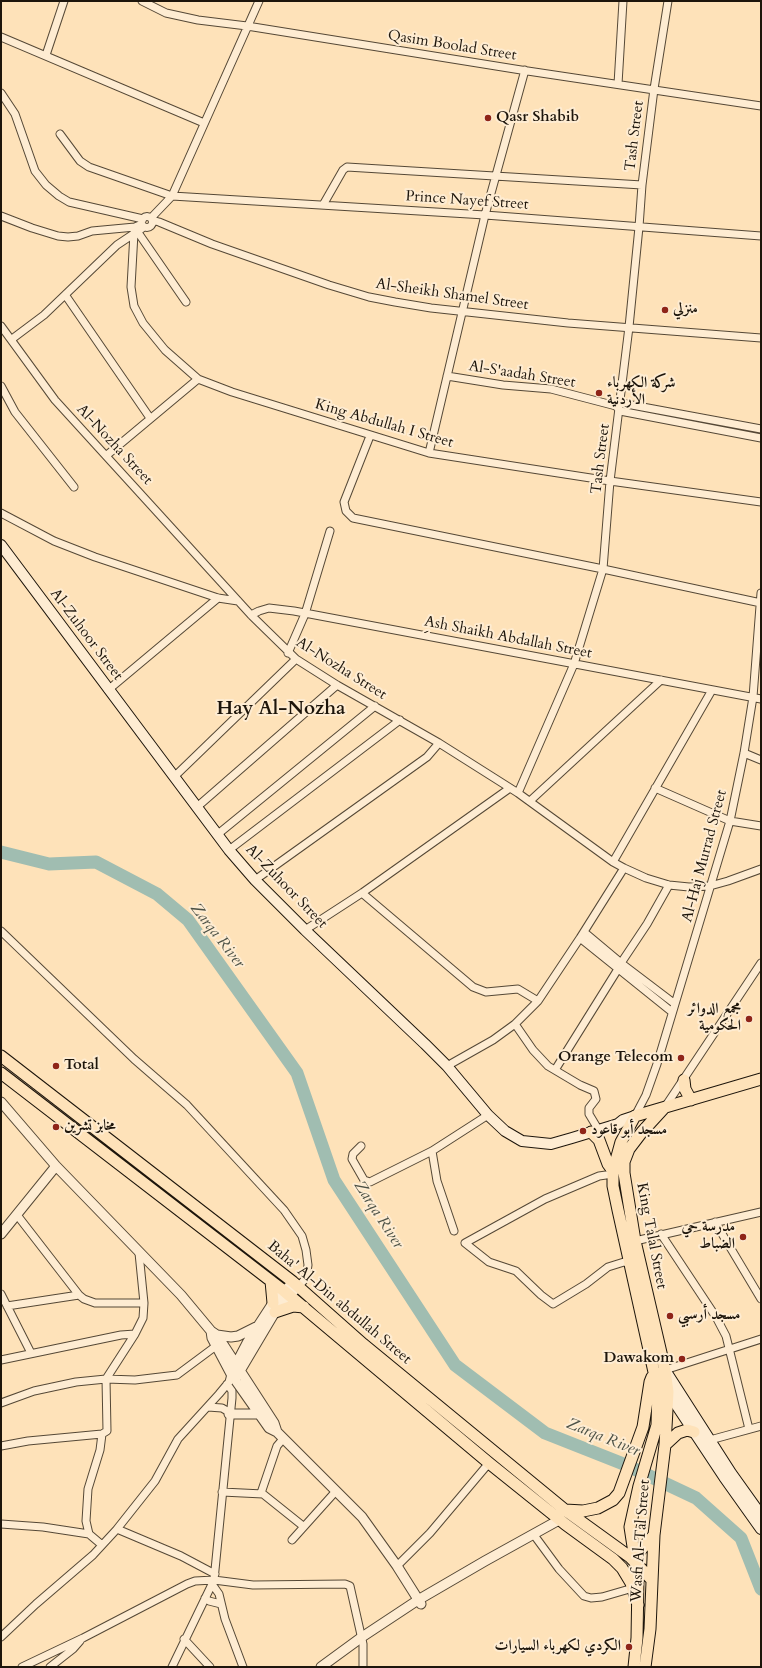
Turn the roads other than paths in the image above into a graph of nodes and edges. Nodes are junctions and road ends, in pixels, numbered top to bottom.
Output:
1 (64, 1) edge
2 (142, 1) edge
3 (258, 1) edge
4 (624, 1) edge
5 (668, 1) edge
6 (247, 26) junction
7 (1, 37) edge
8 (46, 55) junction
9 (526, 70) junction
10 (618, 84) junction
11 (654, 89) junction
12 (1, 93) edge
13 (761, 106) edge
14 (204, 123) junction
15 (60, 134) dead end
16 (497, 175) junction
17 (642, 185) junction
18 (172, 196) junction
19 (323, 205) junction
20 (485, 215) junction
21 (1, 216) edge
22 (152, 219) junction
23 (143, 223) junction
24 (639, 227) junction
25 (135, 232) junction
26 (761, 236) edge
27 (66, 296) junction
28 (186, 302) dead end
29 (462, 311) junction
30 (1, 326) edge
31 (629, 327) junction
32 (761, 338) edge
33 (12, 339) junction
34 (447, 376) junction
35 (198, 379) junction
36 (1, 386) edge
37 (619, 407) junction
38 (150, 418) junction
39 (761, 429) edge
40 (370, 436) junction
41 (761, 438) edge
42 (429, 453) junction
43 (107, 455) junction
44 (610, 481) junction
45 (74, 487) dead end
46 (761, 502) edge
47 (1, 513) edge
48 (330, 531) dead end
49 (1, 545) edge
50 (4, 556) edge
51 (603, 569) junction
52 (761, 593) edge
53 (218, 598) junction
54 (238, 601) junction
55 (761, 603) edge
56 (306, 614) junction
57 (251, 615) junction
58 (288, 653) junction
59 (296, 659) junction
60 (574, 664) junction
61 (661, 680) junction
62 (337, 685) junction
63 (108, 690) junction
64 (712, 690) junction
65 (753, 697) junction
66 (761, 699) edge
67 (375, 706) junction
68 (400, 720) junction
69 (439, 743) junction
70 (744, 752) junction
71 (761, 760) edge
72 (174, 777) junction
73 (510, 788) junction
74 (655, 788) junction
75 (518, 793) junction
76 (530, 801) junction
77 (197, 807) junction
78 (730, 821) junction
79 (761, 826) edge
80 (218, 834) junction
81 (229, 850) junction
82 (613, 862) junction
83 (624, 868) junction
84 (761, 869) edge
85 (255, 880) junction
86 (669, 885) junction
87 (710, 886) junction
88 (362, 893) junction
89 (305, 930) junction
90 (1, 931) edge
91 (582, 935) junction
92 (761, 963) edge
93 (620, 966) junction
94 (538, 1001) junction
95 (675, 1004) junction
96 (672, 1012) junction
97 (515, 1024) junction
98 (1, 1056) edge
99 (447, 1066) junction
100 (555, 1070) junction
101 (1, 1074) edge
102 (761, 1079) edge
103 (684, 1080) junction
104 (761, 1087) edge
105 (691, 1100) junction
106 (1, 1102) edge
107 (664, 1108) junction
108 (488, 1115) junction
109 (656, 1118) junction
110 (634, 1120) junction
111 (594, 1131) junction
112 (361, 1146) dead end
113 (432, 1151) junction
114 (56, 1166) junction
115 (613, 1172) junction
116 (761, 1212) edge
117 (17, 1215) junction
118 (715, 1222) junction
119 (454, 1231) dead end
120 (1, 1234) edge
121 (661, 1234) junction
122 (635, 1241) junction
123 (139, 1253) junction
124 (630, 1263) junction
125 (271, 1281) junction
126 (296, 1285) junction
127 (286, 1293) junction
128 (1, 1294) edge
129 (79, 1295) junction
130 (761, 1299) edge
131 (144, 1303) junction
132 (7, 1306) junction
133 (274, 1307) junction
134 (304, 1307) junction
135 (257, 1326) junction
136 (214, 1333) junction
137 (135, 1334) junction
138 (761, 1339) edge
139 (216, 1346) junction
140 (730, 1349) junction
141 (31, 1353) junction
142 (1, 1360) edge
143 (238, 1368) junction
144 (660, 1372) junction
145 (106, 1379) junction
146 (230, 1380) junction
147 (668, 1392) junction
148 (1, 1403) edge
149 (208, 1407) junction
150 (229, 1413) junction
151 (258, 1414) junction
152 (761, 1426) edge
153 (749, 1429) junction
154 (694, 1432) junction
155 (102, 1434) junction
156 (280, 1435) junction
157 (710, 1440) junction
158 (666, 1445) junction
159 (1, 1446) edge
160 (489, 1463) junction
161 (336, 1491) junction
162 (222, 1492) junction
163 (261, 1493) junction
164 (564, 1510) junction
165 (761, 1515) edge
166 (562, 1522) junction
167 (1, 1524) edge
168 (303, 1526) junction
169 (117, 1529) junction
170 (761, 1529) edge
171 (89, 1534) junction
172 (654, 1535) junction
173 (535, 1537) junction
174 (292, 1540) dead end
175 (102, 1545) junction
176 (602, 1551) junction
177 (634, 1559) junction
178 (397, 1566) junction
179 (213, 1579) junction
180 (652, 1580) junction
181 (633, 1588) junction
182 (205, 1598) junction
183 (420, 1602) junction
184 (221, 1604) junction
185 (638, 1605) junction
186 (1, 1637) edge
187 (83, 1638) junction
188 (184, 1639) junction
189 (362, 1641) junction
190 (22, 1667) edge
191 (50, 1667) edge
192 (172, 1667) edge
193 (210, 1667) edge
194 (243, 1667) edge
195 (321, 1667) edge
196 (331, 1667) edge
197 (363, 1667) edge
198 (634, 1667) edge
199 (645, 1667) edge

1 - 8 street
2 - 6 street, Qasim Boolad Street
3 - 6 street
4 - 10 street
5 - 11 street, Tash Street
6 - 9 street, Qasim Boolad Street
6 - 14 street
7 - 8 street
8 - 14 street
9 - 10 street, Qasim Boolad Street
9 - 16 street
10 - 11 street, Qasim Boolad Street
11 - 13 street, Qasim Boolad Street
11 - 17 street, Tash Street
12 - 23 street
14 - 18 street
15 - 18 street, Prince Nayef Street
16 - 17 street
16 - 19 street
16 - 20 street
17 - 24 street, Tash Street
18 - 19 street, Prince Nayef Street
18 - 22 street
19 - 20 street, Prince Nayef Street
20 - 24 street, Prince Nayef Street
20 - 29 street
21 - 23 street
22 - 23 street
22 - 29 street, Al-Sheikh Shamel Street
23 - 25 street
24 - 26 street, Prince Nayef Street
24 - 31 street, Tash Street
25 - 27 street
25 - 28 street
25 - 35 street, King Abdullah I Street
27 - 33 street
27 - 38 street
29 - 31 street, Al-Sheikh Shamel Street
29 - 34 street
30 - 33 street, Al-Nozha Street
31 - 32 street, Al-Sheikh Shamel Street
31 - 37 street, Tash Street
33 - 43 street, Al-Nozha Street
34 - 37 street, Al-S'aadah Street
34 - 42 street
35 - 38 street
35 - 40 street, King Abdullah I Street
36 - 45 street
37 - 39 street, Al-S'aadah Street
37 - 41 street, Al-S'aadah Street
37 - 44 street, Tash Street
38 - 43 street
40 - 42 street, King Abdullah I Street
40 - 51 street
42 - 44 street, King Abdullah I Street
43 - 54 street, Al-Nozha Street
44 - 46 street, King Abdullah I Street
44 - 51 street, Tash Street
47 - 53 street
48 - 56 street
49 - 50 main road, Al-Zuhoor Street
50 - 63 main road, Al-Zuhoor Street
51 - 55 street
51 - 60 street, Tash Street
52 - 55 street, Al-Haj Murrad Street
53 - 54 street
53 - 63 street
54 - 57 street, Al-Nozha Street
55 - 65 street, Al-Haj Murrad Street
56 - 57 street, ِِAsh Shaikh Abdallah Street
56 - 58 street
56 - 60 street, ِِAsh Shaikh Abdallah Street
57 - 58 street, Al-Nozha Street
58 - 59 street, Al-Nozha Street
59 - 62 street, Al-Nozha Street
59 - 72 street
60 - 61 street, ِِAsh Shaikh Abdallah Street
60 - 75 street, Tash Street
61 - 64 street, ِِAsh Shaikh Abdallah Street
61 - 76 street
62 - 67 street, Al-Nozha Street
62 - 77 street
63 - 72 main road, Al-Zuhoor Street
64 - 65 street, ِِAsh Shaikh Abdallah Street
64 - 74 street
65 - 66 street, ِِAsh Shaikh Abdallah Street
65 - 70 street, Al-Haj Murrad Street
67 - 68 street, Al-Nozha Street
67 - 80 street
68 - 69 street, Al-Nozha Street
68 - 81 street
69 - 73 street, Al-Nozha Street
69 - 85 street
70 - 71 street
70 - 78 street, Al-Haj Murrad Street
72 - 77 main road, Al-Zuhoor Street
73 - 75 street, Al-Nozha Street
73 - 88 street
74 - 78 street
74 - 82 street
75 - 76 street, Al-Nozha Street
76 - 82 street, Al-Nozha Street
77 - 80 main road, Al-Zuhoor Street
78 - 79 street
78 - 87 street, Al-Haj Murrad Street
80 - 81 main road, Al-Zuhoor Street
81 - 85 main road, Al-Zuhoor Street
82 - 83 street, Al-Nozha Street
83 - 86 street, Al-Nozha Street
83 - 91 street
84 - 87 street, Al-Nozha Street
85 - 89 main road, Al-Zuhoor Street
86 - 87 street, Al-Nozha Street
86 - 93 street
87 - 95 street, Al-Haj Murrad Street
88 - 89 street
88 - 94 street
89 - 99 main road, Al-Zuhoor Street
90 - 126 street
91 - 93 street
91 - 94 street
92 - 103 street
93 - 95 street
93 - 96 street
93 - 100 street
94 - 97 street
95 - 96 street, Al-Haj Murrad Street
96 - 110 street, Al-Haj Murrad Street
97 - 99 street
97 - 100 street
98 - 126 main road, Baha' Al-Din abdullah Street
99 - 108 main road, Al-Zuhoor Street
100 - 111 street
101 - 125 main road, Baha' Al-Din abdullah Street
102 - 105 main road
103 - 105 main road
103 - 107 street
104 - 109 main road, King Talal Street
105 - 107 main road
106 - 114 street
107 - 109 main road, King Talal Street
107 - 110 main road
108 - 111 main road, Al-Zuhoor Street
108 - 113 street
109 - 110 main road, King Talal Street
109 - 122 main road, King Talal Street
110 - 111 main road, Al-Zuhoor Street
110 - 115 main road, King Talal Street
111 - 115 main road
112 - 113 street
113 - 119 street
114 - 117 street
114 - 123 street
115 - 124 main road, King Talal Street
115 - 124 street
116 - 118 street
117 - 120 street
117 - 129 street
118 - 121 street
118 - 130 street
121 - 122 street
121 - 140 street
122 - 144 main road, King Talal Street
123 - 131 street
123 - 136 street
124 - 144 main road, King Talal Street
125 - 127 main road, Baha' Al-Din abdullah Street
125 - 133 main road
126 - 127 street
126 - 164 main road, Baha' Al-Din abdullah Street
127 - 133 street
127 - 134 main road, Baha' Al-Din abdullah Street
128 - 132 street
129 - 131 street
129 - 132 street
131 - 137 street
132 - 141 street
133 - 134 main road
133 - 135 street
133 - 143 street
134 - 160 main road, Baha' Al-Din abdullah Street
135 - 136 street
135 - 143 street
136 - 139 street
136 - 143 street
137 - 141 street
137 - 145 street
138 - 140 street
139 - 145 street
139 - 146 street
140 - 144 street
140 - 153 street
141 - 142 street
143 - 146 street
143 - 156 street
144 - 147 main road, Wasfi Al-Tal Street
144 - 157 main road
144 - 164 main road
144 - 177 main road, Wasfi Al-Tal Street
145 - 148 street
145 - 155 street
146 - 149 street
146 - 150 street
146 - 151 street
147 - 154 main road
147 - 158 main road, Wasfi Al-Tal Street
149 - 150 street
149 - 169 street
150 - 151 street
150 - 162 street
151 - 156 street
152 - 153 street
153 - 157 street
154 - 158 main road
154 - 170 main road
155 - 159 street
155 - 171 street
156 - 161 street
156 - 163 street
157 - 165 main road
158 - 172 main road, Wasfi Al-Tal Street
160 - 166 main road, Baha' Al-Din abdullah Street
160 - 178 street
161 - 168 street
161 - 178 street
162 - 163 street
162 - 179 street
163 - 168 street
164 - 177 main road, Baha' Al-Din abdullah Street
166 - 173 street
166 - 176 main road, Baha' Al-Din abdullah Street
167 - 171 street
168 - 174 street
169 - 175 street
169 - 179 street
171 - 175 street
172 - 177 main road
172 - 180 main road, Wasfi Al-Tal Street
173 - 181 street
173 - 183 street
175 - 186 street
176 - 177 main road
176 - 181 main road, Baha' Al-Din abdullah Street
177 - 180 main road, Baha' Al-Din abdullah Street
177 - 185 main road, Wasfi Al-Tal Street
178 - 183 street
179 - 182 street
179 - 184 street
179 - 187 street
179 - 189 street
180 - 199 main road, Wasfi Al-Tal Street
181 - 185 main road, Baha' Al-Din abdullah Street
182 - 184 street
182 - 188 street
183 - 189 street
184 - 194 street
185 - 198 main road, Wasfi Al-Tal Street
187 - 190 street
187 - 191 street
188 - 192 street
188 - 193 street
189 - 195 street
189 - 196 street
189 - 197 street

